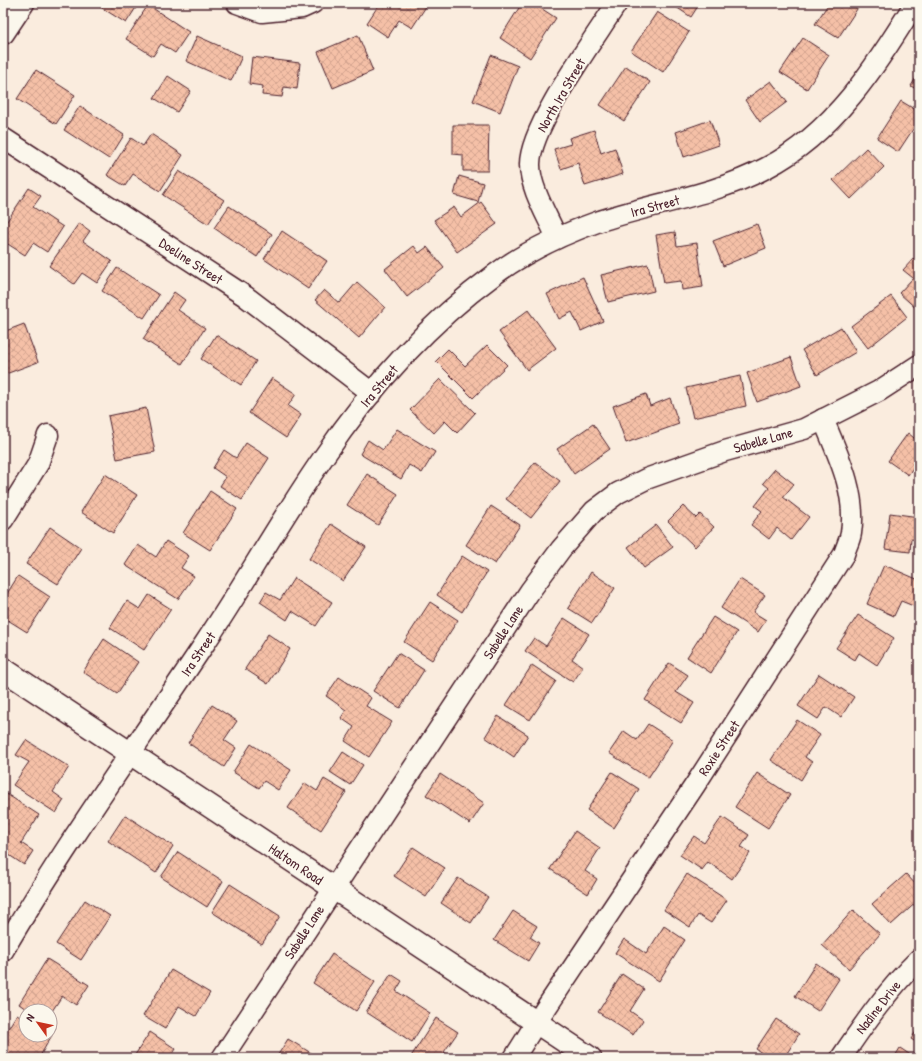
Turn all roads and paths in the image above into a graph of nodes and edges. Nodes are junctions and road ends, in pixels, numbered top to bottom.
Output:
1 (23, 3) edge
2 (237, 3) edge
3 (312, 3) edge
4 (617, 3) edge
5 (915, 3) edge
6 (3, 33) edge
7 (3, 138) edge
8 (557, 238) junction
9 (919, 365) edge
10 (372, 393) junction
11 (823, 419) junction
12 (48, 435) dead end
13 (3, 520) edge
14 (3, 669) edge
15 (130, 755) junction
16 (332, 889) junction
17 (3, 951) edge
18 (919, 959) edge
19 (536, 1023) junction
20 (222, 1058) edge
21 (514, 1058) edge
22 (590, 1058) edge
23 (841, 1058) edge

1 - 6 main road
2 - 3 street
4 - 8 street, North Ira Street
5 - 8 street, Ira Street
7 - 10 street, Doeline Street
8 - 10 street, Ira Street
9 - 11 street, Sabelle Lane
10 - 15 street, Ira Street
11 - 16 street, Sabelle Lane
11 - 19 street, Roxie Street
12 - 13 street
14 - 15 main road, Haltom Road
15 - 16 main road, Haltom Road
15 - 17 street, Ira Street
16 - 19 main road, Haltom Road
16 - 20 street, Sabelle Lane
18 - 23 street, Nadine Drive
19 - 21 street, Roxie Street
19 - 22 main road, Haltom Road

